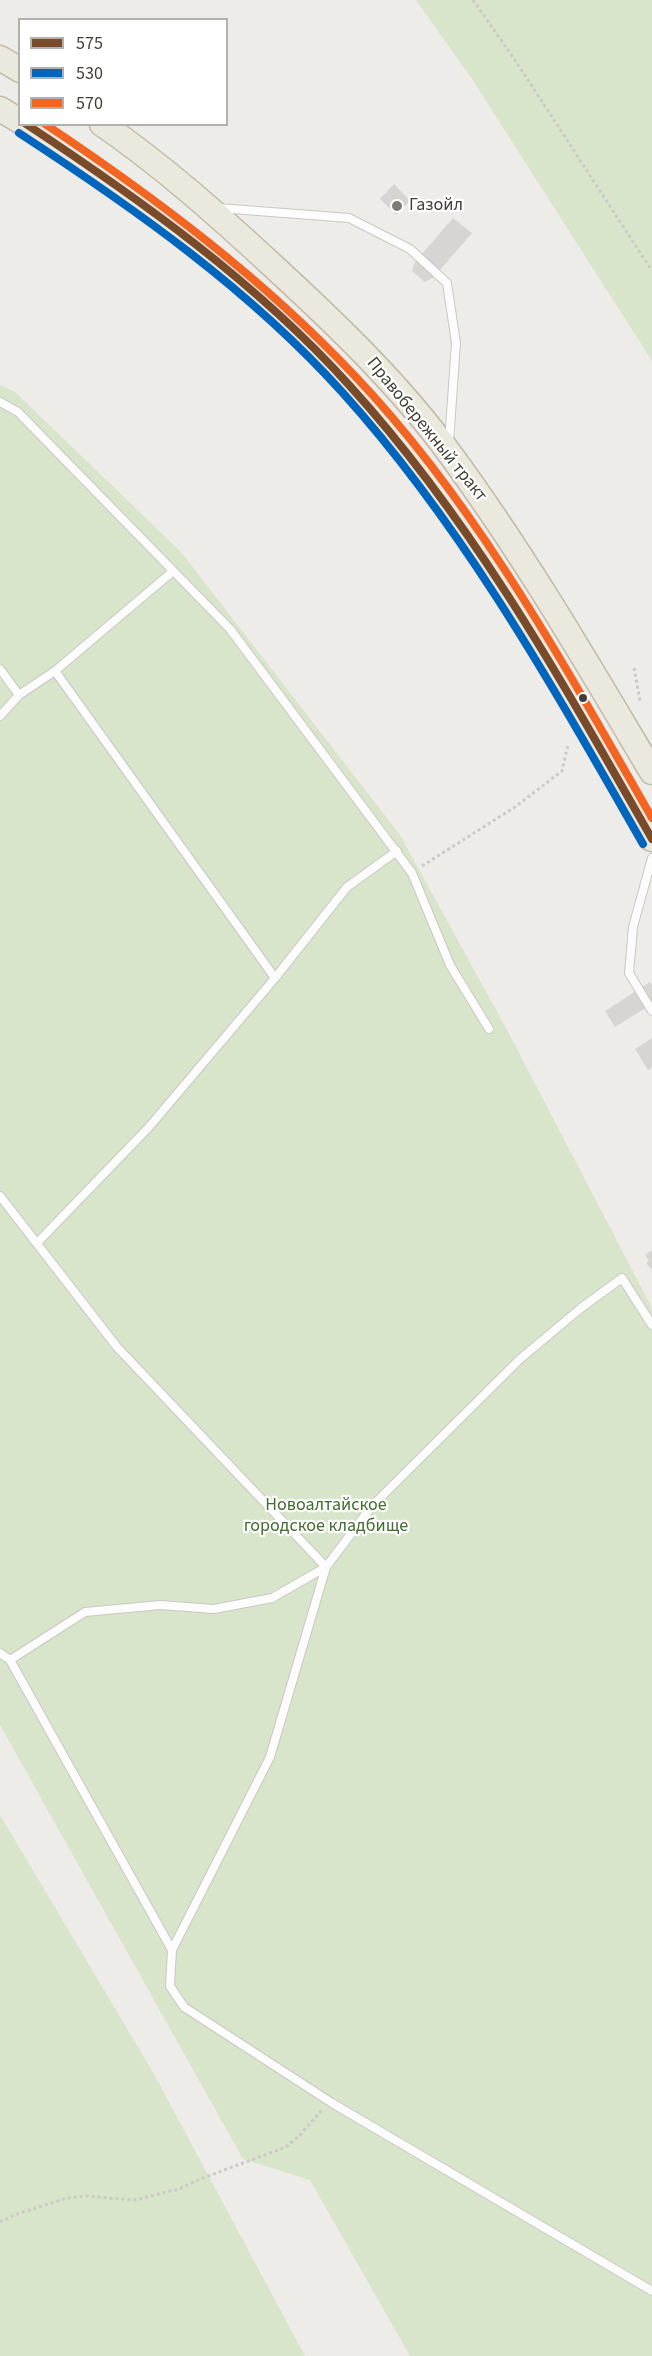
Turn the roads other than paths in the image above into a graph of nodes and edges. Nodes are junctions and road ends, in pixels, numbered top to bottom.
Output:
1 (0, 60) edge
2 (18, 69) edge
3 (27, 126) edge
4 (105, 126) edge
5 (208, 207) junction
6 (0, 402) edge
7 (449, 452) junction
8 (172, 572) junction
9 (0, 669) edge
10 (55, 671) junction
11 (19, 695) junction
12 (0, 716) edge
13 (652, 772) edge
14 (652, 839) edge
15 (397, 851) junction
16 (652, 858) edge
17 (275, 978) junction
18 (652, 1011) edge
19 (489, 1029) dead end
20 (0, 1196) edge
21 (38, 1243) junction
22 (652, 1325) edge
23 (326, 1567) junction
24 (0, 1653) edge
25 (10, 1660) junction
26 (172, 1950) junction
27 (652, 2291) edge

1 - 2 highway
3 - 14 highway, Правобережный тракт
4 - 5 highway, Правобережный тракт
5 - 7 highway, Правобережный тракт
5 - 7 lane
6 - 8 lane
7 - 13 highway, Правобережный тракт
8 - 10 lane
8 - 15 lane
9 - 11 lane
10 - 11 lane
10 - 17 lane
11 - 12 lane
15 - 17 lane
15 - 19 lane
16 - 18 lane
17 - 21 lane
20 - 21 lane
21 - 23 lane
22 - 23 lane
23 - 25 lane
23 - 26 lane
24 - 25 lane
25 - 26 lane
26 - 27 lane

